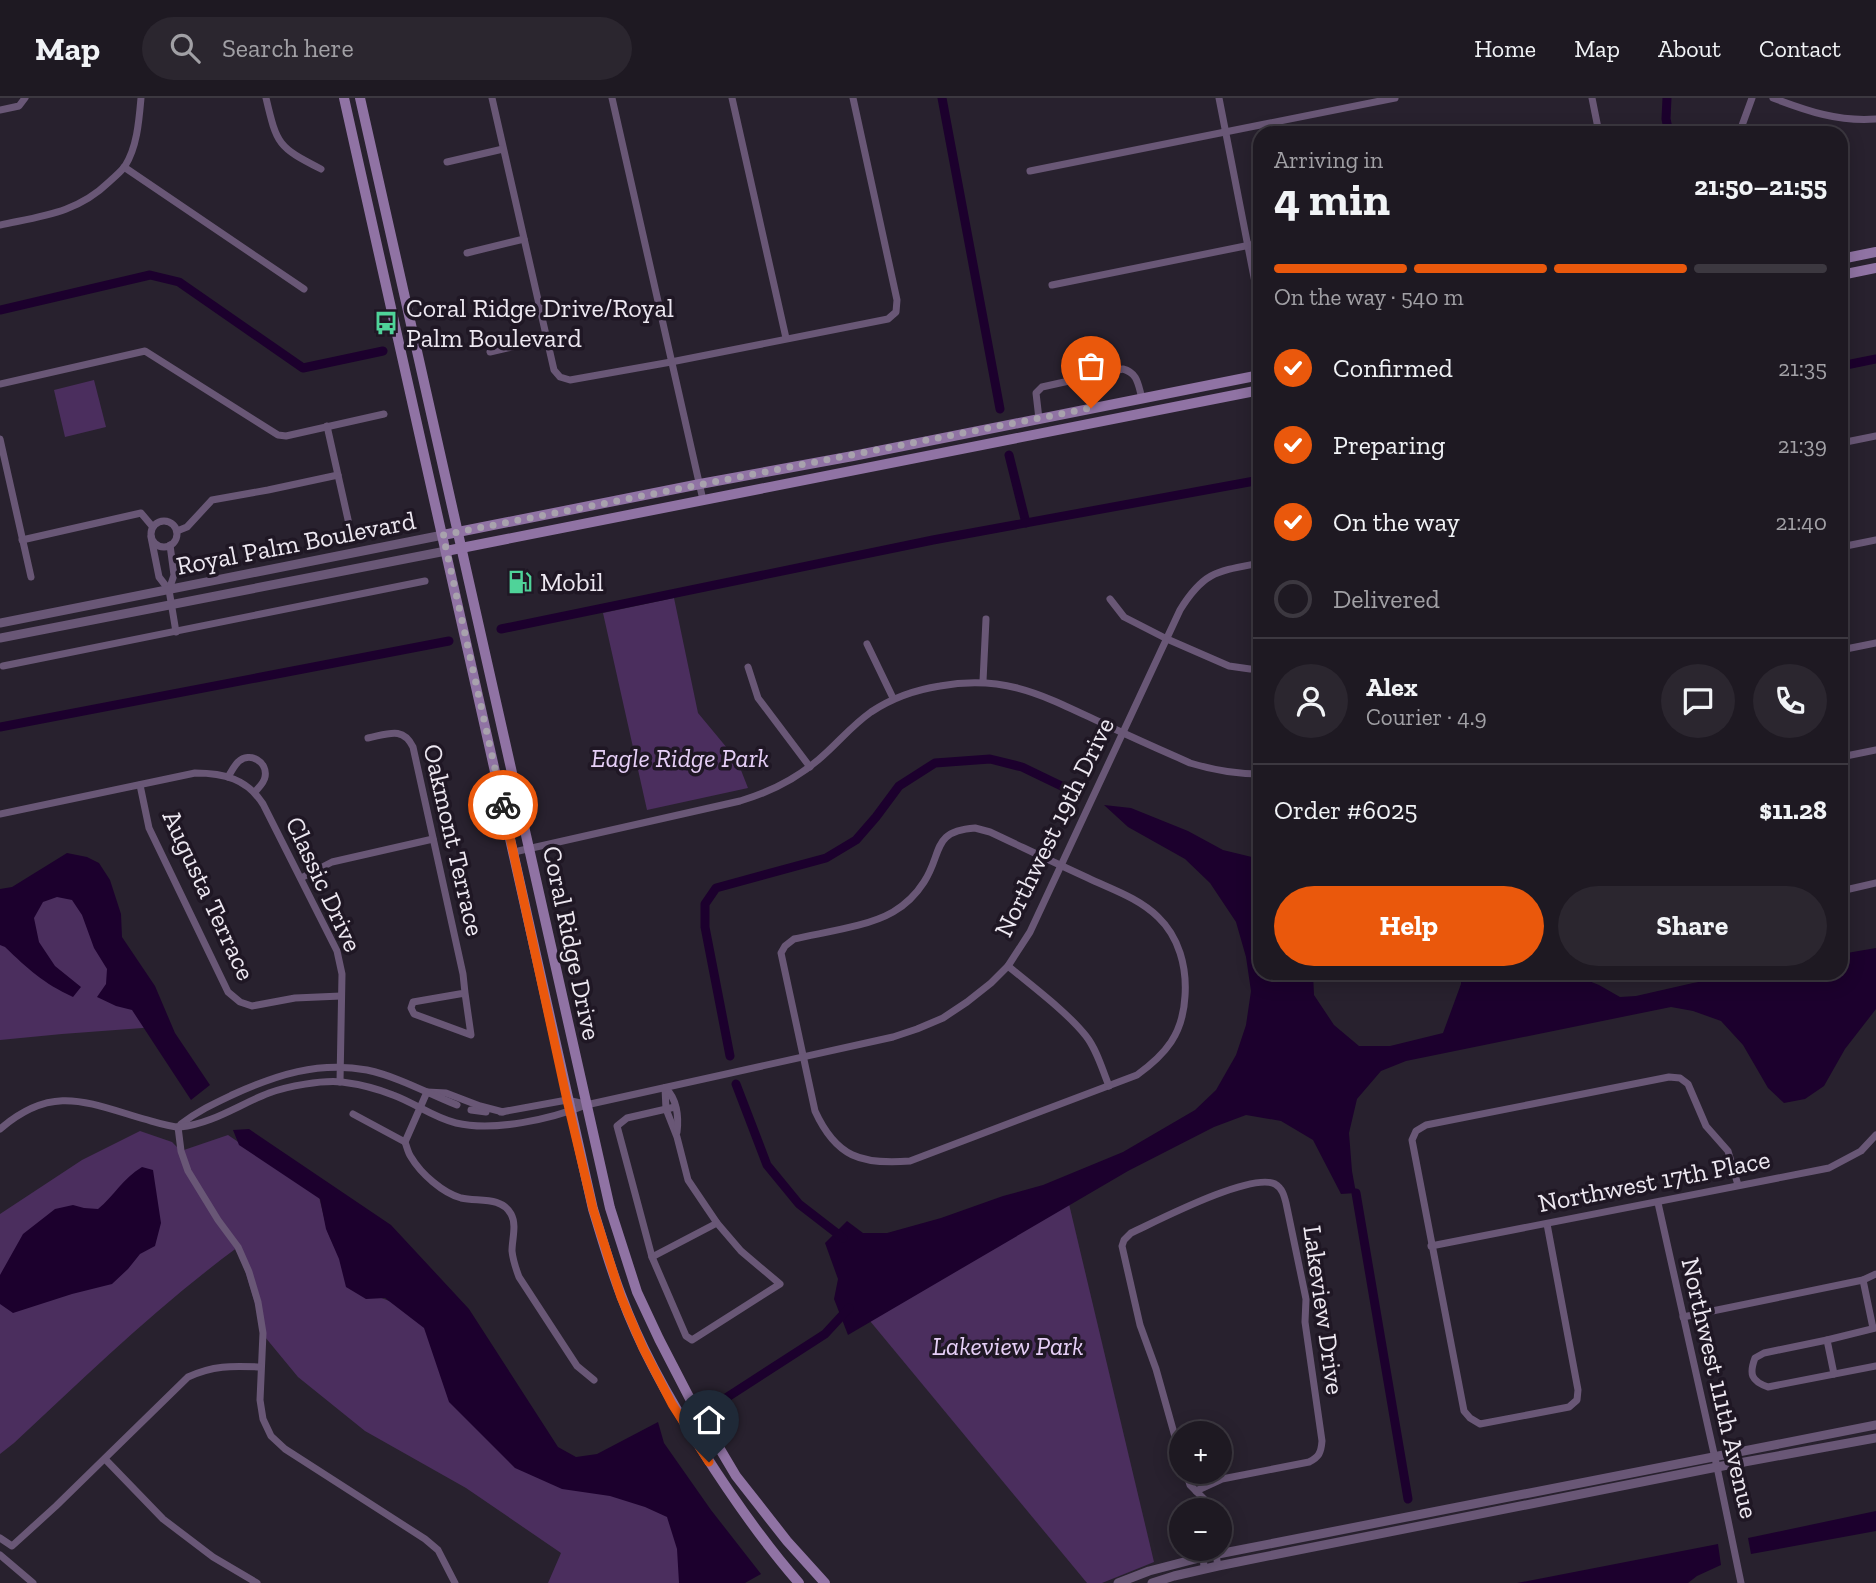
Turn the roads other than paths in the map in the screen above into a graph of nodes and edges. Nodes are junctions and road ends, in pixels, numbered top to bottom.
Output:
1 (141, 98) edge
2 (267, 98) edge
3 (344, 98) edge
4 (360, 98) edge
5 (492, 98) edge
6 (612, 98) edge
7 (732, 98) edge
8 (853, 98) edge
9 (1219, 98) edge
10 (1395, 98) edge
11 (1592, 98) edge
12 (1752, 98) edge
13 (1773, 98) edge
14 (25, 99) edge
15 (0, 110) edge
16 (1876, 119) edge
17 (1598, 126) edge
18 (1742, 126) edge
19 (1226, 131) junction
20 (503, 149) junction
21 (447, 162) dead end
22 (124, 167) junction
23 (321, 169) dead end
24 (1030, 171) dead end
25 (382, 193) junction
26 (366, 196) junction
27 (0, 225) edge
28 (524, 239) junction
29 (1253, 245) edge
30 (1247, 246) junction
31 (1876, 252) edge
32 (467, 253) dead end
33 (1848, 258) edge
34 (1876, 268) edge
35 (1848, 274) edge
36 (1253, 275) edge
37 (1052, 285) dead end
38 (304, 289) dead end
39 (786, 338) junction
40 (546, 339) junction
41 (490, 352) dead end
42 (671, 362) junction
43 (1253, 375) edge
44 (0, 384) edge
45 (1253, 391) edge
46 (1142, 398) junction
47 (384, 414) dead end
48 (1040, 419) junction
49 (327, 426) junction
50 (1876, 436) edge
51 (0, 439) edge
52 (1848, 442) edge
53 (338, 475) junction
54 (700, 484) junction
55 (703, 500) junction
56 (349, 524) dead end
57 (152, 526) junction
58 (177, 531) junction
59 (458, 532) junction
60 (443, 535) junction
61 (151, 537) junction
62 (22, 540) junction
63 (1876, 540) edge
64 (170, 545) junction
65 (1848, 546) edge
66 (462, 547) junction
67 (446, 551) junction
68 (1253, 564) edge
69 (31, 577) dead end
70 (425, 581) dead end
71 (169, 590) junction
72 (1110, 599) dead end
73 (172, 604) junction
74 (986, 619) dead end
75 (0, 623) edge
76 (176, 632) junction
77 (0, 638) edge
78 (1167, 639) junction
79 (1876, 643) edge
80 (867, 644) dead end
81 (1848, 649) edge
82 (3, 666) dead end
83 (748, 667) dead end
84 (1253, 669) edge
85 (983, 681) junction
86 (893, 698) junction
87 (1122, 733) junction
88 (368, 738) dead end
89 (1876, 750) edge
90 (1848, 756) edge
91 (810, 767) junction
92 (1253, 774) edge
93 (228, 777) junction
94 (140, 785) junction
95 (255, 792) junction
96 (0, 814) edge
97 (433, 839) junction
98 (530, 849) junction
99 (514, 852) junction
100 (1061, 865) junction
101 (301, 878) junction
102 (1876, 883) edge
103 (1848, 889) edge
104 (1008, 966) junction
105 (465, 993) junction
106 (341, 996) junction
107 (803, 1057) junction
108 (340, 1067) junction
109 (340, 1082) junction
110 (1109, 1086) junction
111 (665, 1088) junction
112 (427, 1092) junction
113 (567, 1100) junction
114 (457, 1105) dead end
115 (586, 1105) junction
116 (675, 1107) junction
117 (419, 1108) junction
118 (666, 1109) junction
119 (471, 1110) dead end
120 (570, 1111) junction
121 (503, 1112) junction
122 (353, 1114) dead end
123 (178, 1127) junction
124 (0, 1129) edge
125 (1876, 1135) edge
126 (677, 1137) junction
127 (405, 1142) junction
128 (1738, 1185) junction
129 (1658, 1203) junction
130 (717, 1223) junction
131 (1547, 1224) junction
132 (1431, 1246) junction
133 (652, 1257) junction
134 (1876, 1275) edge
135 (1863, 1280) junction
136 (1683, 1317) junction
137 (1874, 1328) edge
138 (1827, 1340) junction
139 (1876, 1366) edge
140 (260, 1367) junction
141 (1834, 1374) junction
142 (594, 1380) dead end
143 (1171, 1421) edge
144 (1876, 1425) edge
145 (1876, 1438) edge
146 (1714, 1456) junction
147 (105, 1459) junction
148 (1717, 1467) junction
149 (1232, 1477) edge
150 (1190, 1484) edge
151 (1211, 1484) edge
152 (1196, 1491) junction
153 (1201, 1498) edge
154 (0, 1538) edge
155 (1232, 1548) edge
156 (0, 1555) edge
157 (1179, 1561) edge
158 (1204, 1561) edge
159 (1217, 1561) edge
160 (1218, 1566) junction
161 (1204, 1569) junction
162 (33, 1583) edge
163 (257, 1583) edge
164 (455, 1583) edge
165 (799, 1583) edge
166 (825, 1583) edge
167 (1118, 1583) edge
168 (1152, 1583) edge
169 (1741, 1583) edge

1 - 22 street
2 - 23 street
3 - 26 main road, Coral Ridge Drive
4 - 25 main road, Coral Ridge Drive
5 - 20 street
6 - 42 street
7 - 39 street
8 - 39 street
9 - 19 street
10 - 19 street
11 - 17 street
12 - 18 street
13 - 16 street
14 - 15 street
19 - 24 street
19 - 30 street
20 - 21 street
20 - 28 street
22 - 27 street
22 - 38 street
25 - 26 main road
25 - 59 main road, Coral Ridge Drive
26 - 60 main road, Coral Ridge Drive
28 - 32 street
28 - 40 street
29 - 30 street
30 - 36 street
30 - 37 street
31 - 33 main road
34 - 35 main road
39 - 42 street
40 - 41 street
40 - 42 street
42 - 54 street
43 - 46 main road, Royal Palm Boulevard
44 - 49 street
45 - 55 main road, Royal Palm Boulevard
46 - 48 main road, Royal Palm Boulevard
46 - 48 street
47 - 49 street
48 - 54 main road, Royal Palm Boulevard
49 - 53 street
50 - 52 street
51 - 62 street
53 - 56 street
53 - 58 street
54 - 55 street
54 - 59 main road, Royal Palm Boulevard
55 - 66 main road, Royal Palm Boulevard
57 - 58 street
57 - 61 street
57 - 62 street
58 - 64 street
59 - 60 main road, Royal Palm Boulevard
59 - 66 main road, Coral Ridge Drive
60 - 67 main road, Coral Ridge Drive
60 - 71 street, Royal Palm Boulevard
61 - 64 street
61 - 71 street
62 - 69 street
63 - 65 street
64 - 71 street
66 - 67 main road, Royal Palm Boulevard
66 - 98 main road, Coral Ridge Drive
67 - 73 street, Royal Palm Boulevard
67 - 99 main road, Coral Ridge Drive
68 - 78 street, Northwest 19th Drive
70 - 76 street
71 - 73 street
71 - 75 street, Royal Palm Boulevard
72 - 78 street
73 - 76 street
73 - 77 street, Royal Palm Boulevard
74 - 85 street
76 - 82 street
78 - 84 street
78 - 87 street, Northwest 19th Drive
79 - 81 street
80 - 86 street
83 - 91 street
85 - 86 street
85 - 87 street
86 - 91 street
87 - 92 street
87 - 100 street, Northwest 19th Drive
88 - 97 street, Oakmont Terrace
89 - 90 street
91 - 98 street
93 - 94 street, Classic Drive
93 - 95 street, Classic Drive
93 - 95 street
94 - 96 street, Classic Drive
94 - 106 street, Augusta Terrace
95 - 101 street, Classic Drive
97 - 101 street
97 - 105 street, Oakmont Terrace
98 - 99 street
98 - 115 main road, Coral Ridge Drive
99 - 113 main road, Coral Ridge Drive
100 - 104 street, Northwest 19th Drive
100 - 107 street
100 - 110 street
101 - 106 street, Classic Drive
102 - 103 street
104 - 107 street, Northwest 19th Drive
104 - 110 street
105 - 105 street, Oakmont Terrace
106 - 108 street, Classic Drive
107 - 110 street
107 - 111 street, Northwest 19th Drive
108 - 109 street, Classic Drive
108 - 112 street
108 - 123 street
109 - 117 street, Northwest 19th Drive
109 - 123 street, Northwest 19th Drive
111 - 115 street, Northwest 19th Drive
111 - 116 street
111 - 118 street
112 - 114 street
112 - 117 street
112 - 121 street
113 - 115 street
113 - 120 main road, Coral Ridge Drive
113 - 121 street
115 - 120 street, Northwest 19th Drive
115 - 166 main road, Coral Ridge Drive
116 - 118 street
116 - 126 street
117 - 120 street, Northwest 19th Drive
117 - 127 street
118 - 126 street
118 - 133 street
119 - 121 street
120 - 165 main road, Coral Ridge Drive
122 - 127 street
123 - 124 street
123 - 140 street
125 - 128 street, Northwest 17th Place
126 - 130 street
127 - 142 street
128 - 129 street, Northwest 17th Place
128 - 132 street
129 - 131 street, Northwest 17th Place
129 - 136 street, Northwest 111th Avenue
130 - 133 street
130 - 133 street
131 - 132 street, Northwest 17th Place
131 - 132 street
134 - 135 street
135 - 136 street
135 - 137 street
136 - 146 street, Northwest 111th Avenue
137 - 138 street
138 - 141 street
138 - 141 street
139 - 141 street
140 - 147 street
140 - 164 street
143 - 149 street, Lakeview Drive
144 - 146 street
145 - 148 street
146 - 148 street, Northwest 111th Avenue
146 - 155 street
147 - 154 street
147 - 163 street
148 - 160 street
148 - 169 street, Northwest 111th Avenue
150 - 152 street
151 - 152 street, Lakeview Drive
152 - 153 street
156 - 162 street
157 - 167 street
158 - 161 street
159 - 160 street
160 - 161 street
161 - 168 street

